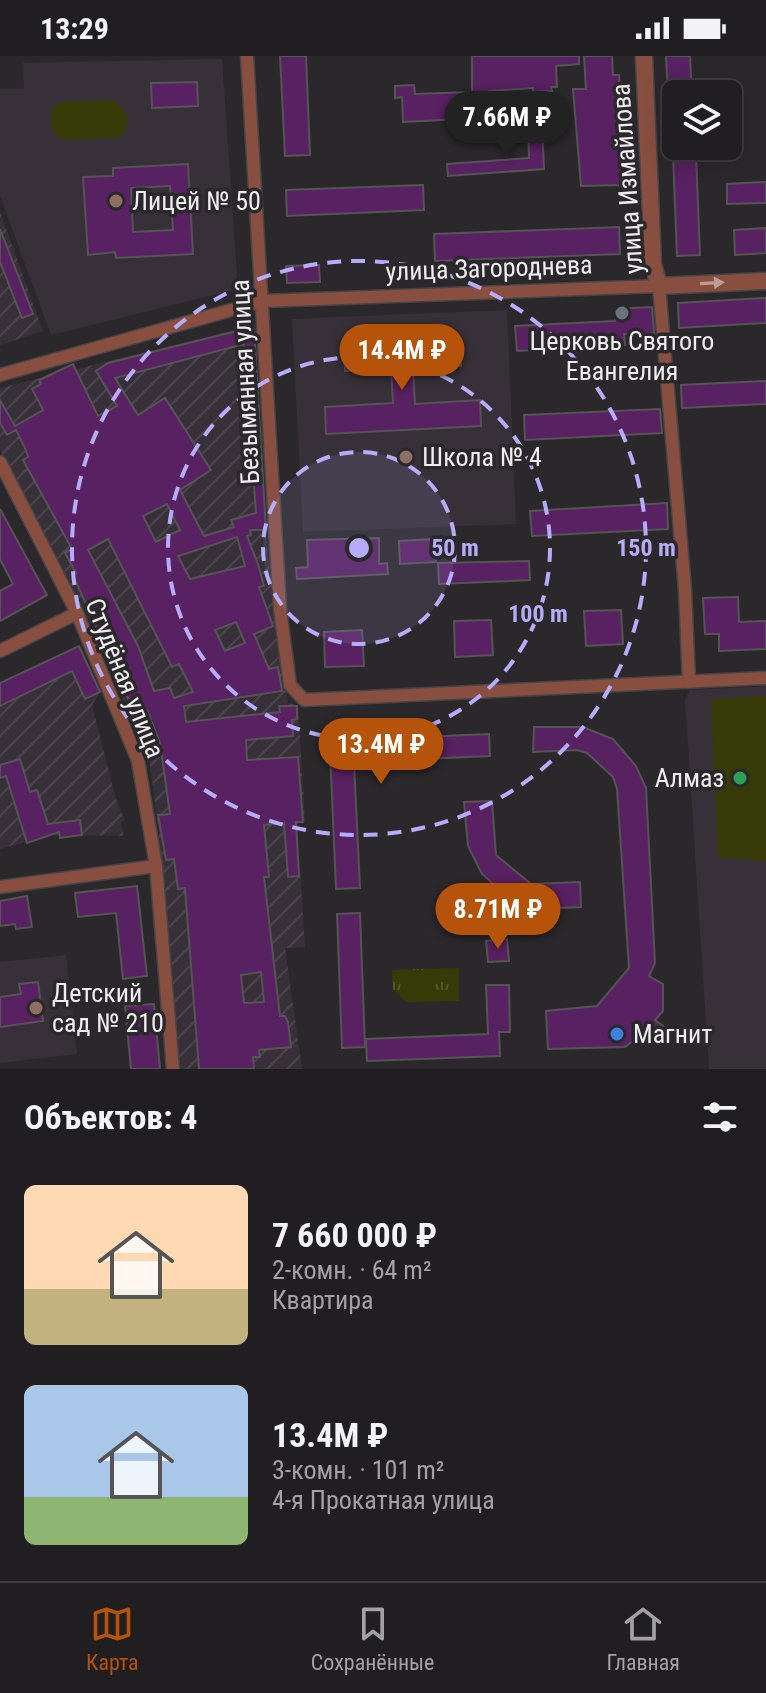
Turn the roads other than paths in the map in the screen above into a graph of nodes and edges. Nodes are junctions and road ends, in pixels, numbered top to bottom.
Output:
1 (247, 56) edge
2 (644, 56) edge
3 (766, 281) edge
4 (659, 286) junction
5 (263, 301) junction
6 (0, 375) edge
7 (0, 462) edge
8 (77, 613) junction
9 (0, 651) edge
10 (766, 678) edge
11 (689, 682) junction
12 (156, 866) junction
13 (0, 887) edge
14 (173, 1069) edge

1 - 5 street, Безымянная улица
2 - 4 street, улица Измайлова
4 -> 3 street, улица Загороднева
4 - 5 street, улица Загороднева
4 - 11 street, улица Измайлова
5 - 6 street, улица Загороднева
5 - 11 street, Безымянная улица
7 - 8 street, Студёная улица
8 - 9 street
8 - 12 street, Студёная улица
10 - 11 street
12 - 13 street
12 - 14 street, Студёная улица

